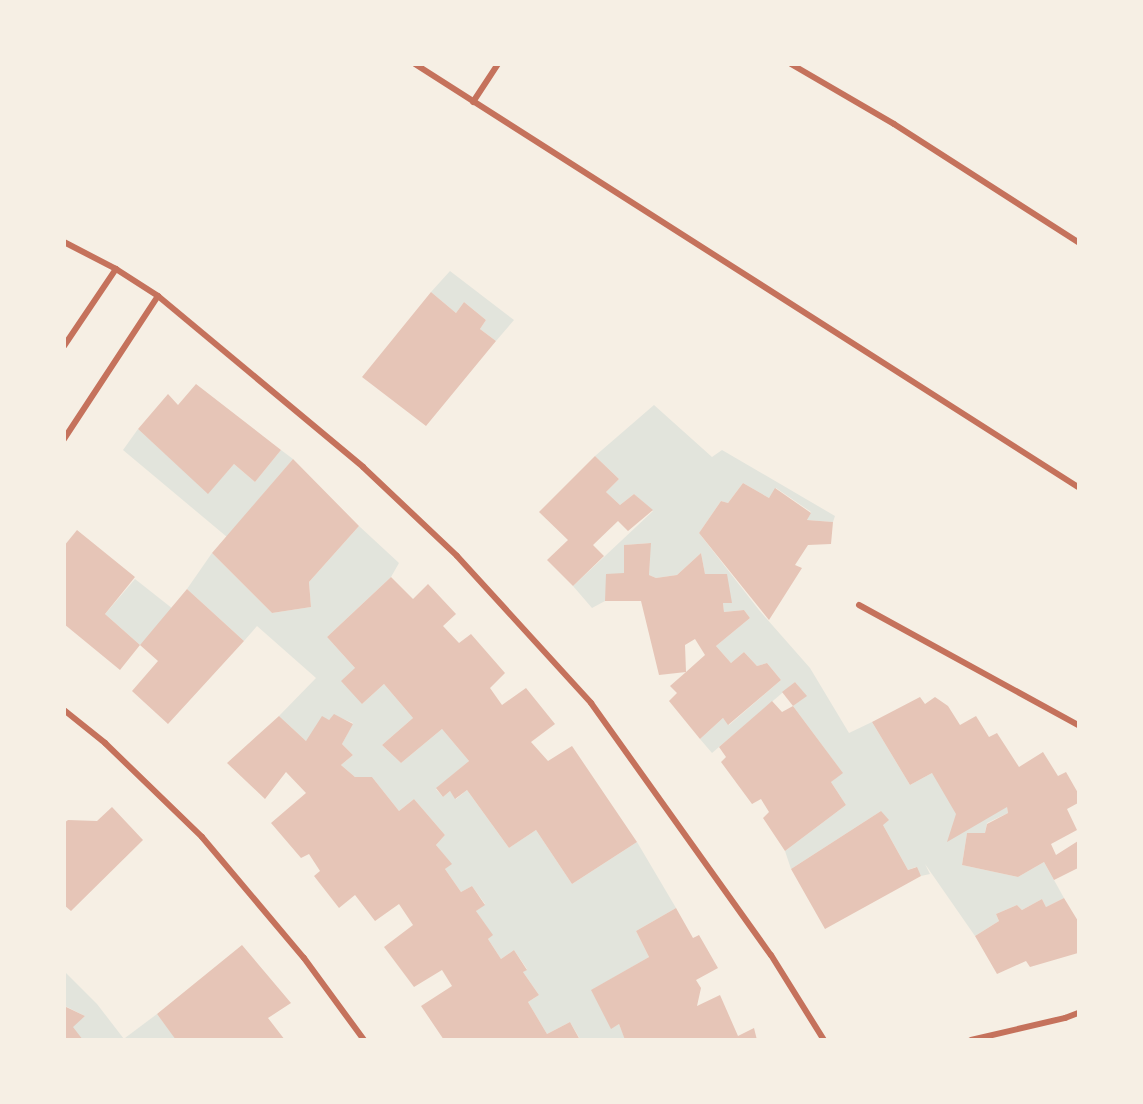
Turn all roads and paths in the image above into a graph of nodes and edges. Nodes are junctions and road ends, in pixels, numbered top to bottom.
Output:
1 (415, 64) edge
2 (498, 64) edge
3 (791, 64) edge
4 (473, 102) junction
5 (64, 242) edge
6 (1078, 242) edge
7 (116, 269) junction
8 (158, 296) junction
9 (64, 346) edge
10 (64, 439) edge
11 (1078, 487) edge
12 (859, 605) dead end
13 (64, 710) edge
14 (1078, 725) edge
15 (1078, 1012) edge
16 (364, 1040) edge
17 (824, 1040) edge
18 (971, 1040) edge

1 - 4 street
2 - 4 street
3 - 6 street
4 - 11 street
5 - 7 street
7 - 8 street
7 - 9 street
8 - 10 street
8 - 17 street
12 - 14 street
13 - 16 street
15 - 18 street

